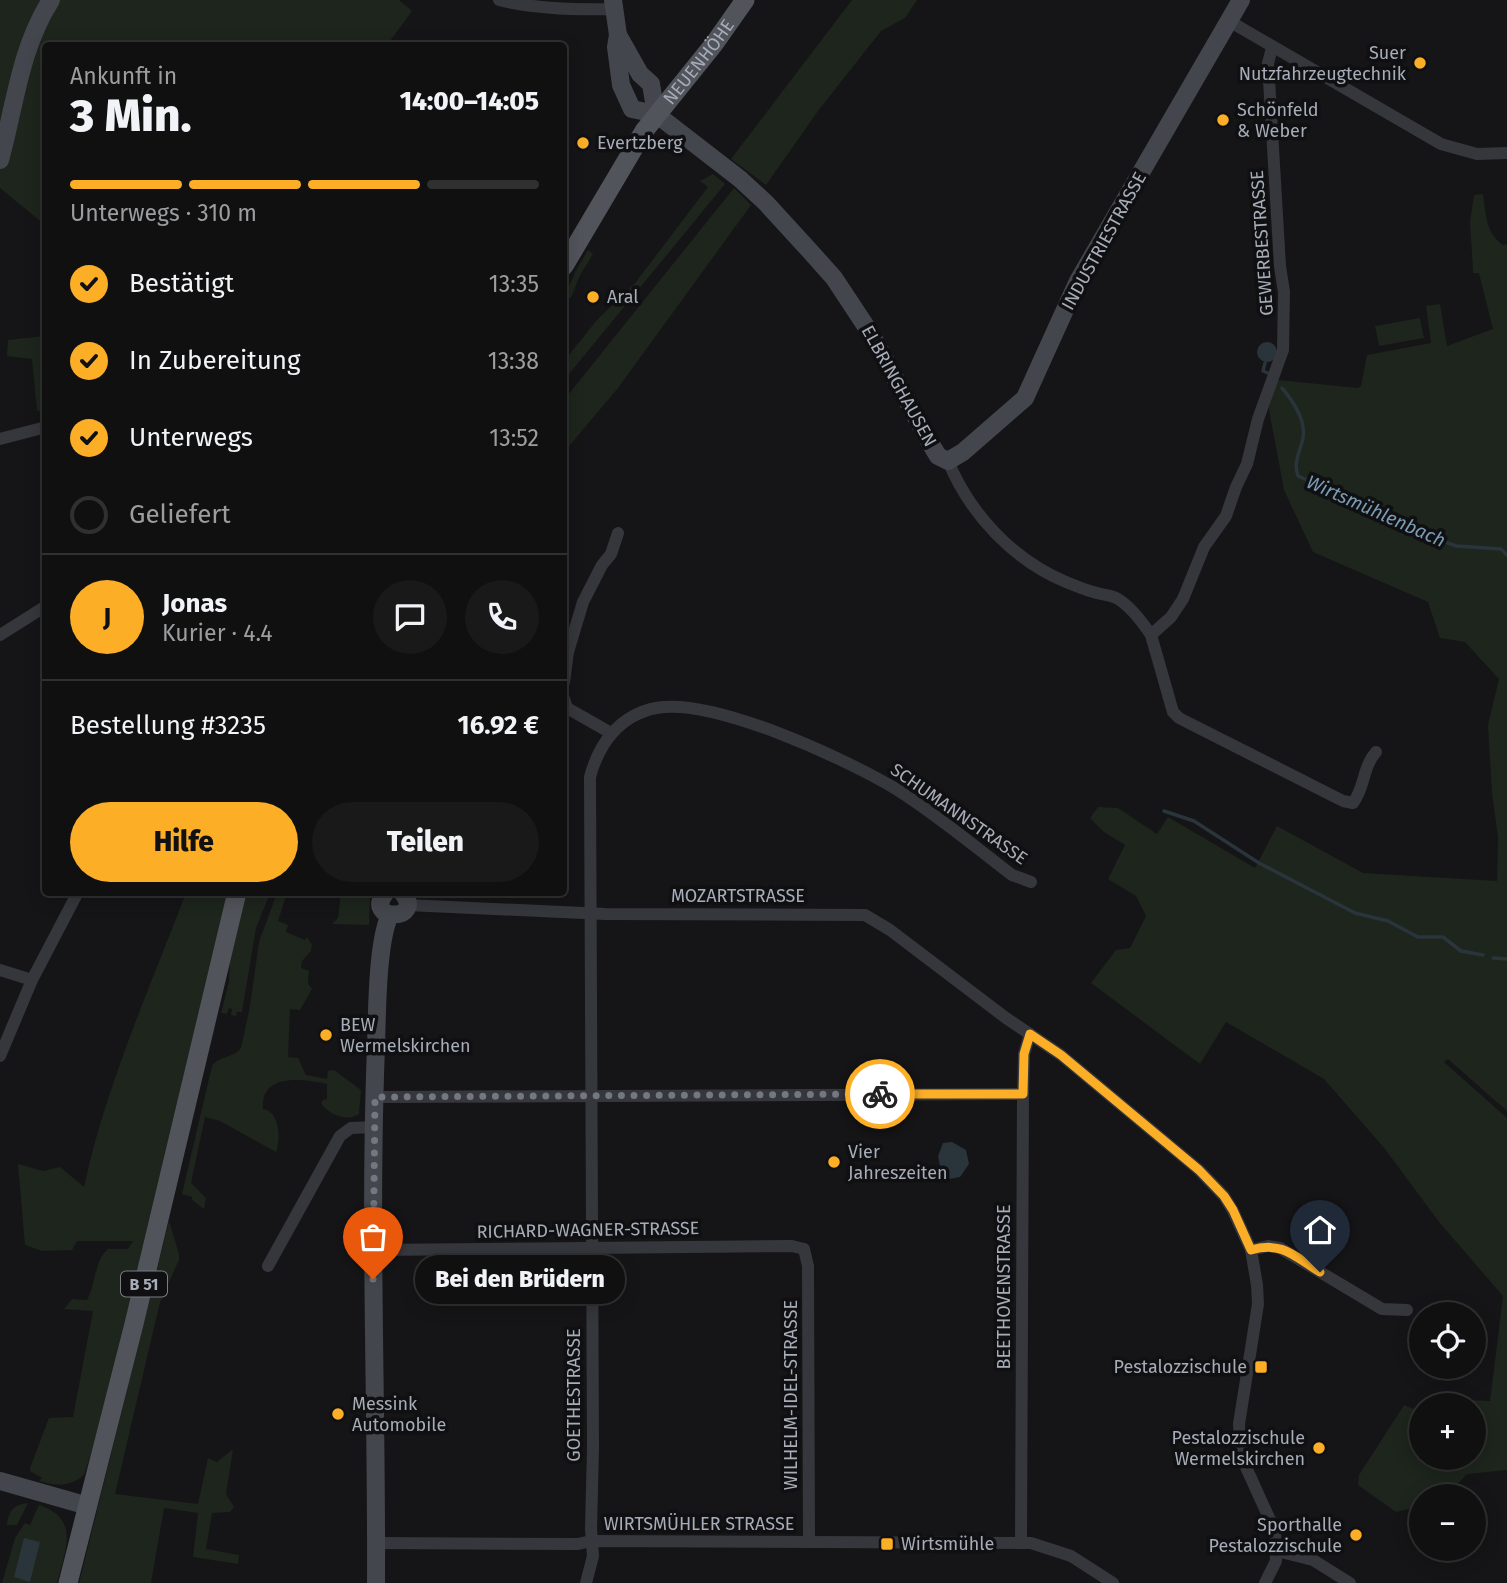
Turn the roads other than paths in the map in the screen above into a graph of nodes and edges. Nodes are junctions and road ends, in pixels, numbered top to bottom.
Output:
1 (51, 0) edge
2 (499, 0) edge
3 (745, 0) edge
4 (1241, 0) edge
5 (614, 5) edge
6 (1228, 22) junction
7 (618, 35) junction
8 (1272, 48) junction
9 (656, 114) junction
10 (1507, 153) edge
11 (0, 160) edge
12 (567, 261) edge
13 (42, 429) edge
14 (0, 439) edge
15 (948, 461) junction
16 (618, 533) dead end
17 (42, 609) edge
18 (0, 635) edge
19 (1151, 635) junction
20 (567, 660) edge
21 (567, 708) edge
22 (611, 733) junction
23 (1376, 752) dead end
24 (1031, 883) dead end
25 (76, 896) edge
26 (236, 896) edge
27 (383, 896) edge
28 (404, 899) edge
29 (591, 912) junction
30 (390, 915) junction
31 (0, 970) edge
32 (32, 980) junction
33 (1030, 1034) junction
34 (0, 1056) edge
35 (1023, 1094) junction
36 (591, 1096) junction
37 (375, 1097) junction
38 (374, 1127) junction
39 (591, 1247) junction
40 (804, 1249) joint
41 (372, 1250) junction
42 (1251, 1250) junction
43 (268, 1266) dead end
44 (1407, 1310) dead end
45 (0, 1481) edge
46 (88, 1506) junction
47 (591, 1541) junction
48 (809, 1541) junction
49 (1021, 1542) junction
50 (376, 1543) junction
51 (1277, 1551) junction
52 (68, 1583) edge
53 (376, 1583) edge
54 (586, 1583) edge
55 (1113, 1583) edge
56 (1265, 1583) edge
57 (1350, 1583) edge

1 - 11 main road
2 - 5 street
3 - 9 main road, NEUENHÖHE
4 - 6 main road, INDUSTRIESTRASSE
5 - 7 main road
6 - 8 street
6 - 15 main road, INDUSTRIESTRASSE
7 - 9 main road
7 - 9 main road, ELBRINGHAUSEN
8 - 10 street
8 - 19 street, GEWERBESTRASSE
9 - 12 main road, NEUENHÖHE
9 - 15 main road, ELBRINGHAUSEN
13 - 14 street
15 - 19 street, ELBRINGHAUSEN
16 - 20 street
17 - 18 street
19 - 23 street, ELBRINGHAUSEN
21 - 22 street
22 - 24 street, SCHUMANNSTRASSE
22 - 29 street, SCHUMANNSTRASSE
25 - 32 street
26 - 46 main road, B 51
27 - 30 main road
28 - 29 street, MOZARTSTRASSE
28 - 30 main road
29 - 33 street, MOZARTSTRASSE
29 - 36 street, GOETHESTRASSE
30 - 37 main road
31 - 32 street
32 - 34 street
33 - 35 street, BEETHOVENSTRASSE
33 - 42 street, MOZARTSTRASSE
35 - 36 street
35 - 49 street, BEETHOVENSTRASSE
36 - 37 street
36 - 39 street, GOETHESTRASSE
37 - 38 main road
38 - 41 main road
38 - 43 street
39 - 40 street, RICHARD-WAGNER-STRASSE
39 - 41 street, RICHARD-WAGNER-STRASSE
39 - 47 street, GOETHESTRASSE
40 - 48 street, WILHELM-IDEL-STRASSE
41 - 50 main road
42 - 44 street
42 - 51 street, MOZARTSTRASSE
45 - 46 main road
46 - 52 main road, B 51
47 - 48 street, WIRTSMÜHLER STRASSE
47 - 50 street, WIRTSMÜHLER STRASSE
47 - 54 street, GOETHESTRASSE
48 - 49 street, WIRTSMÜHLER STRASSE
49 - 55 street
50 - 53 main road
51 - 56 street
51 - 57 street

